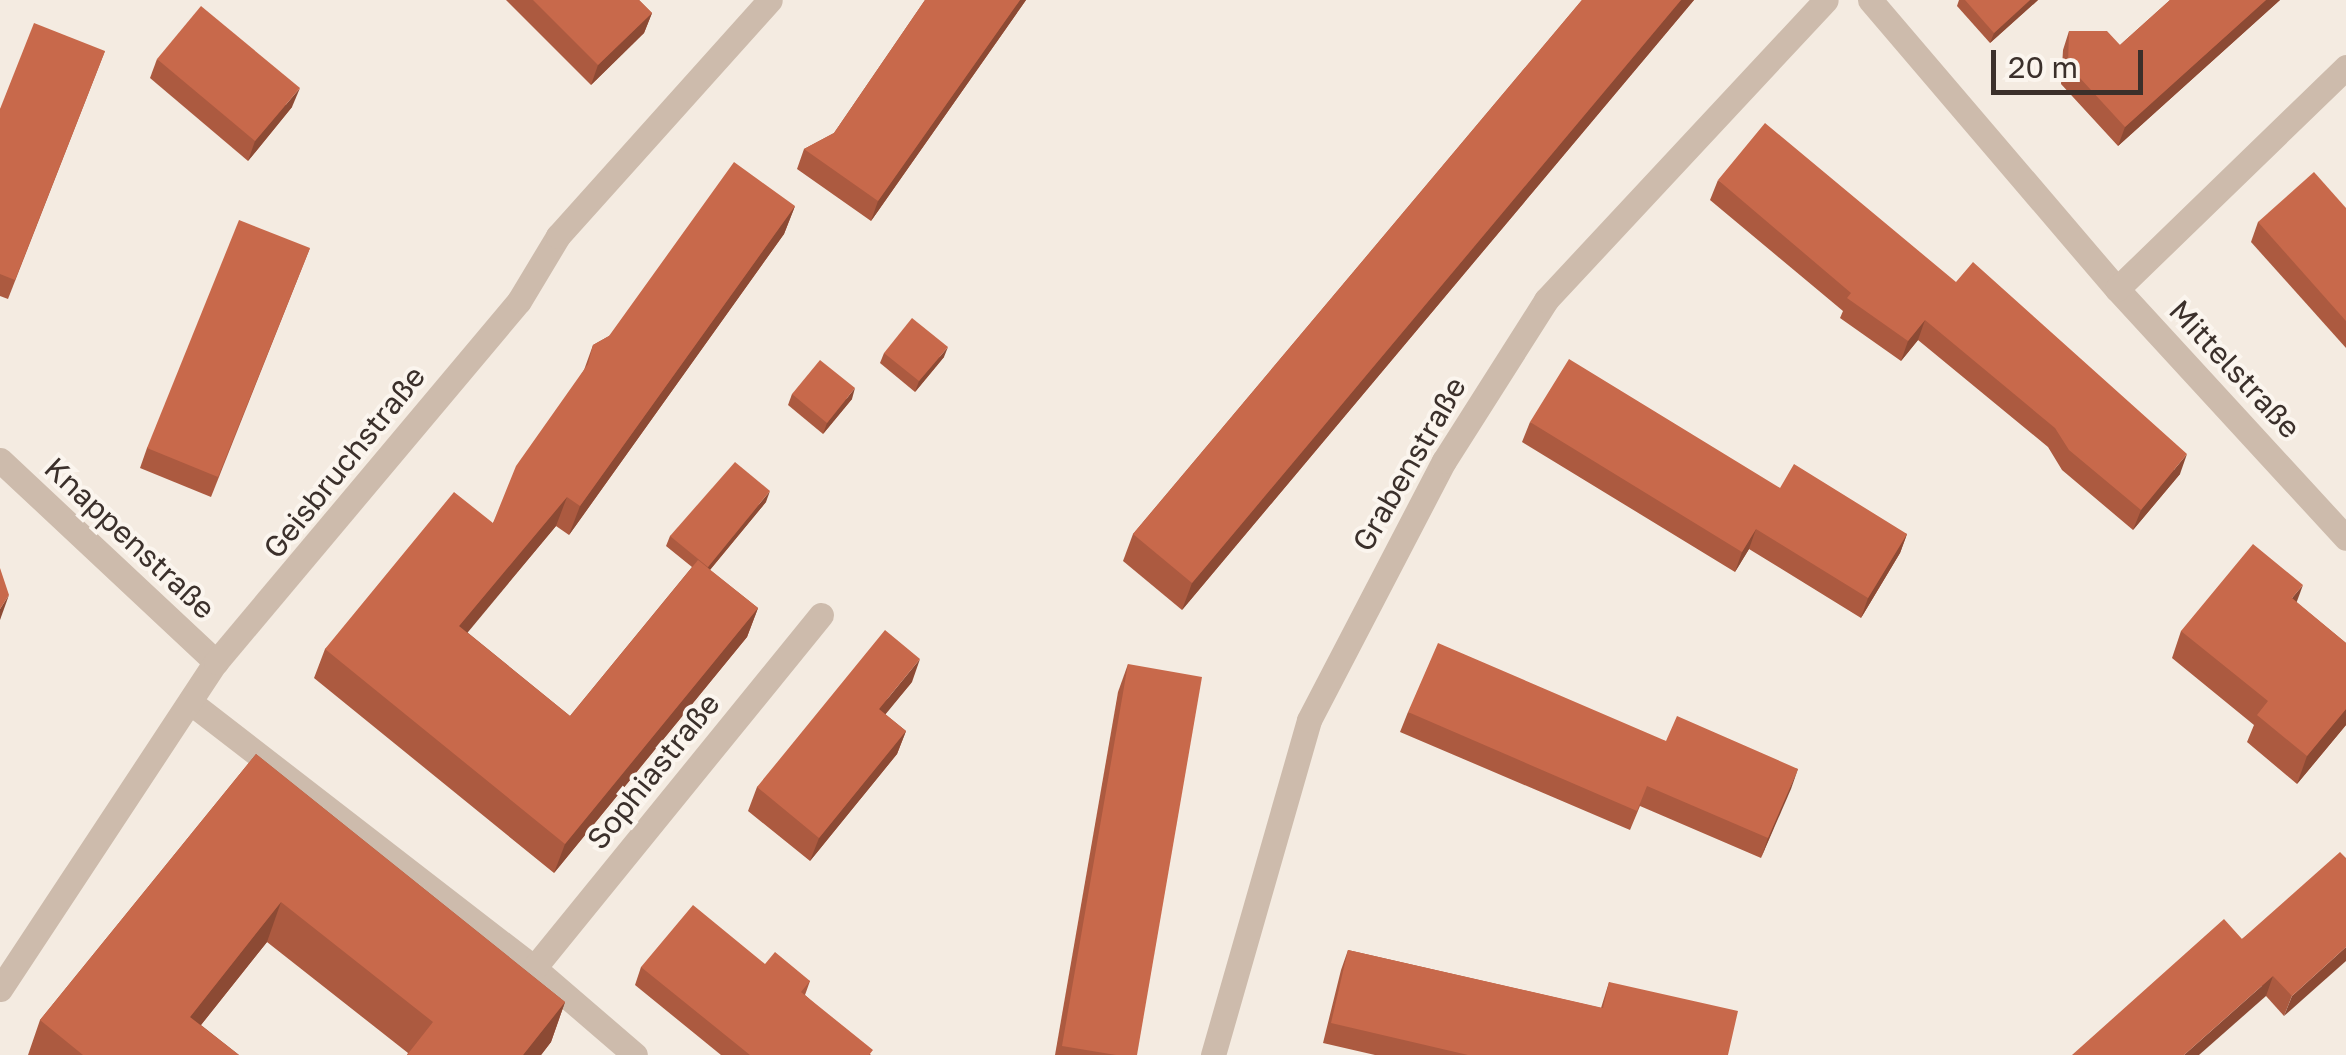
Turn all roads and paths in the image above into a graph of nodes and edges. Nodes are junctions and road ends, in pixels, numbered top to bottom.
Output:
1 (1826, 0) edge
2 (1870, 0) edge
3 (757, 4) edge
4 (2346, 66) edge
5 (2117, 288) junction
6 (0, 460) edge
7 (2346, 538) edge
8 (821, 615) dead end
9 (216, 662) junction
10 (190, 702) junction
11 (534, 968) junction
12 (0, 990) edge
13 (635, 1055) edge
14 (1213, 1055) edge

1 - 14 street, Grabenstraße
2 - 5 street, Mittelstraße
3 - 9 street, Geisbruchstraße
4 - 5 street
5 - 7 street, Mittelstraße
6 - 9 street, Knappenstraße
8 - 11 street, Sophiastraße
9 - 10 street, Geisbruchstraße
10 - 11 street
10 - 12 street, Geisbruchstraße
11 - 13 street

